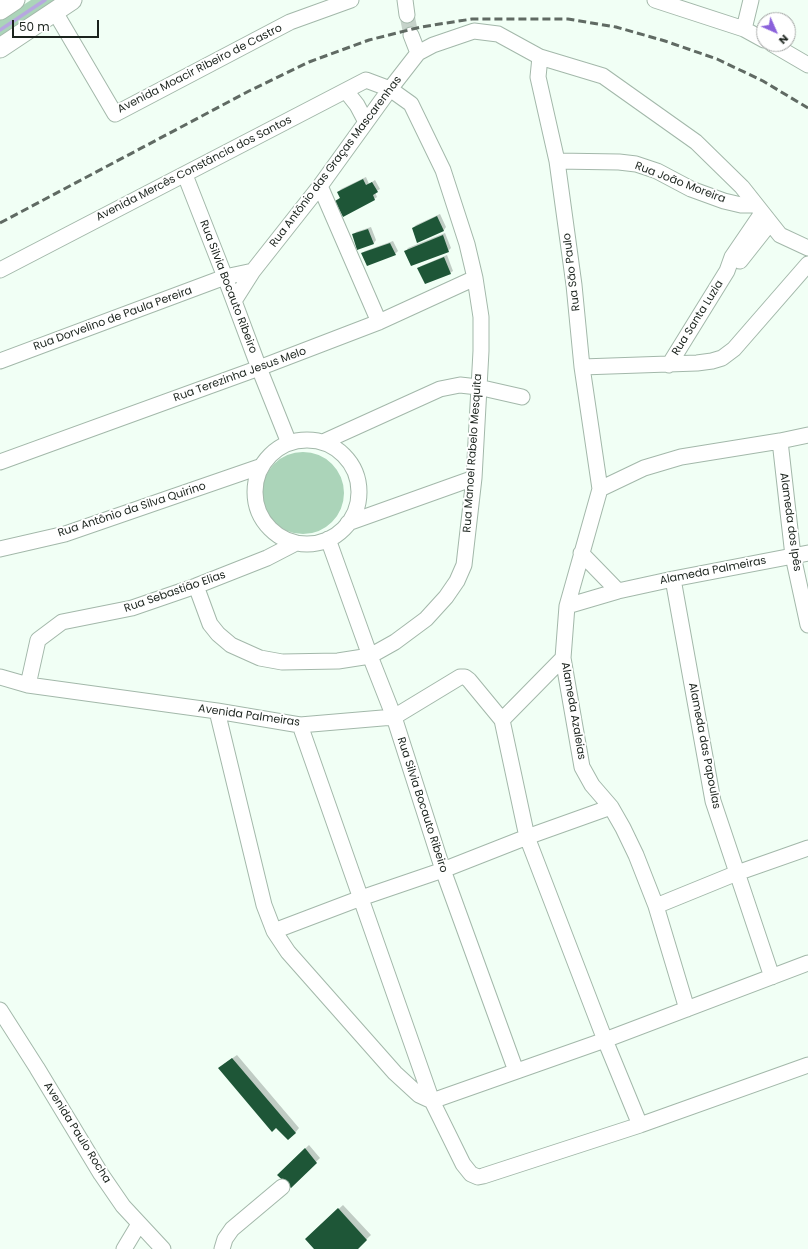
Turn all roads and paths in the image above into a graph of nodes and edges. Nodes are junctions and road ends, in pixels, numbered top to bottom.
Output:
1 (15, 0) edge
2 (72, 0) edge
3 (351, 0) edge
4 (655, 0) edge
5 (751, 0) edge
6 (0, 10) edge
7 (55, 12) junction
8 (744, 29) junction
9 (411, 35) tunnel mouth
10 (756, 36) edge
11 (0, 48) edge
12 (786, 52) edge
13 (418, 53) junction
14 (540, 57) junction
15 (808, 65) edge
16 (390, 89) junction
17 (346, 91) junction
18 (366, 122) junction
19 (557, 161) junction
20 (185, 175) junction
21 (320, 186) junction
22 (763, 214) junction
23 (808, 248) edge
24 (808, 264) edge
25 (0, 270) edge
26 (253, 271) junction
27 (225, 277) junction
28 (475, 278) junction
29 (234, 301) junction
30 (379, 322) junction
31 (0, 361) edge
32 (669, 365) junction
33 (582, 367) junction
34 (259, 368) junction
35 (478, 387) junction
36 (522, 397) dead end
37 (808, 434) edge
38 (780, 441) junction
39 (323, 442) junction
40 (289, 443) junction
41 (0, 462) edge
42 (262, 466) junction
43 (474, 478) junction
44 (600, 489) junction
45 (348, 523) junction
46 (276, 534) junction
47 (328, 539) junction
48 (296, 543) junction
49 (0, 549) edge
50 (581, 553) junction
51 (801, 554) edge
52 (267, 558) junction
53 (673, 578) junction
54 (196, 586) junction
55 (618, 591) junction
56 (568, 606) junction
57 (808, 625) edge
58 (370, 656) junction
59 (563, 658) junction
60 (0, 677) edge
61 (28, 685) junction
62 (217, 711) junction
63 (394, 717) junction
64 (502, 720) junction
65 (300, 725) junction
66 (611, 807) junction
67 (527, 837) junction
68 (808, 848) edge
69 (443, 870) junction
70 (737, 874) junction
71 (361, 898) junction
72 (656, 906) junction
73 (274, 931) junction
74 (808, 963) edge
75 (772, 977) junction
76 (687, 1009) junction
77 (0, 1010) edge
78 (605, 1040) junction
79 (808, 1065) edge
80 (516, 1071) junction
81 (432, 1101) junction
82 (640, 1125) junction
83 (282, 1187) dead end
84 (139, 1224) junction
85 (124, 1249) edge
86 (163, 1249) edge
87 (222, 1249) edge

1 - 6 main road
2 - 7 main road
3 - 7 street, Avenida Moacir Ribeiro de Castro
4 - 8 street
5 - 8 street
7 - 11 main road
8 - 10 street
9 - 13 street
12 - 15 street
13 - 14 street
13 - 16 street, Rua Antônio das Graças Mascarenhas
14 - 19 street, Rua São Paulo
14 - 22 street
16 - 17 street, Avenida Mercês Constância dos Santos
16 - 18 street, Rua Antônio das Graças Mascarenhas
16 - 28 street, Rua Manoel Rabelo Mesquita
17 - 18 street
17 - 20 street, Avenida Mercês Constância dos Santos
18 - 21 street, Rua Antônio das Graças Mascarenhas
19 - 22 street, Rua João Moreira
19 - 33 street, Rua São Paulo
20 - 25 street, Avenida Mercês Constância dos Santos
20 - 27 street, Rua Silvia Bocauto Ribeiro
21 - 26 street, Rua Antônio das Graças Mascarenhas
21 - 30 street
22 - 23 street
22 - 32 street, Rua Santa Luzia
24 - 32 street
26 - 27 street
26 - 29 street, Rua Antônio das Graças Mascarenhas
27 - 29 street, Rua Silvia Bocauto Ribeiro
27 - 31 street, Rua Dorvelino de Paula Pereira
28 - 30 street, Rua Terezinha Jesus Melo
28 - 35 street, Rua Manoel Rabelo Mesquita
29 - 34 street, Rua Silvia Bocauto Ribeiro
30 - 34 street, Rua Terezinha Jesus Melo
32 - 33 street
33 - 44 street, Rua São Paulo
34 - 40 street, Rua Silvia Bocauto Ribeiro
34 - 41 street, Rua Terezinha Jesus Melo
35 - 36 street
35 - 39 street
35 - 43 street, Rua Manoel Rabelo Mesquita
37 - 38 street
38 - 44 street
38 - 51 street, Alameda dos Ipês
39 - 40 street
39 - 45 street
40 - 42 street
42 - 46 street
42 - 49 street, Rua Antônio da Silva Quirino
43 - 45 street
43 - 58 street, Rua Manoel Rabelo Mesquita
44 - 50 street, Alameda Azaleias
45 - 47 street
46 - 48 street
46 - 52 street
47 - 48 street
47 - 58 street, Rua Silvia Bocauto Ribeiro
48 - 52 street, Rua Sebastião Elias
50 - 55 street
50 - 56 street, Alameda Azaleias
51 - 53 street, Alameda Palmeiras
51 - 57 street, Alameda dos Ipês
52 - 54 street, Rua Sebastião Elias
53 - 55 street, Alameda Palmeiras
53 - 70 street, Alameda das Papoulas
54 - 58 street, Rua Manoel Rabelo Mesquita
54 - 61 street, Rua Sebastião Elias
55 - 56 street, Alameda Palmeiras
56 - 59 street, Alameda Azaleias
58 - 63 street, Rua Silvia Bocauto Ribeiro
59 - 64 street
59 - 66 street, Alameda Azaleias
60 - 61 street, Avenida Palmeiras
61 - 62 street, Avenida Palmeiras
62 - 65 street, Avenida Palmeiras
62 - 73 street
63 - 64 street, Avenida Palmeiras
63 - 65 street, Avenida Palmeiras
63 - 69 street, Rua Silvia Bocauto Ribeiro
64 - 67 street
65 - 71 street
66 - 67 street
66 - 72 street, Alameda Azaleias
67 - 69 street
67 - 78 street
68 - 70 street
69 - 71 street
69 - 80 street, Rua Silvia Bocauto Ribeiro
70 - 72 street
70 - 75 street, Alameda das Papoulas
71 - 73 street
71 - 81 street
72 - 76 street, Alameda Azaleias
73 - 81 street
74 - 75 street
75 - 76 street
76 - 78 street
77 - 84 street, Avenida Paulo Rocha
78 - 80 street
78 - 82 street
79 - 82 street
80 - 81 street
81 - 82 street
83 - 87 street
84 - 85 street
84 - 86 street, Avenida Paulo Rocha

